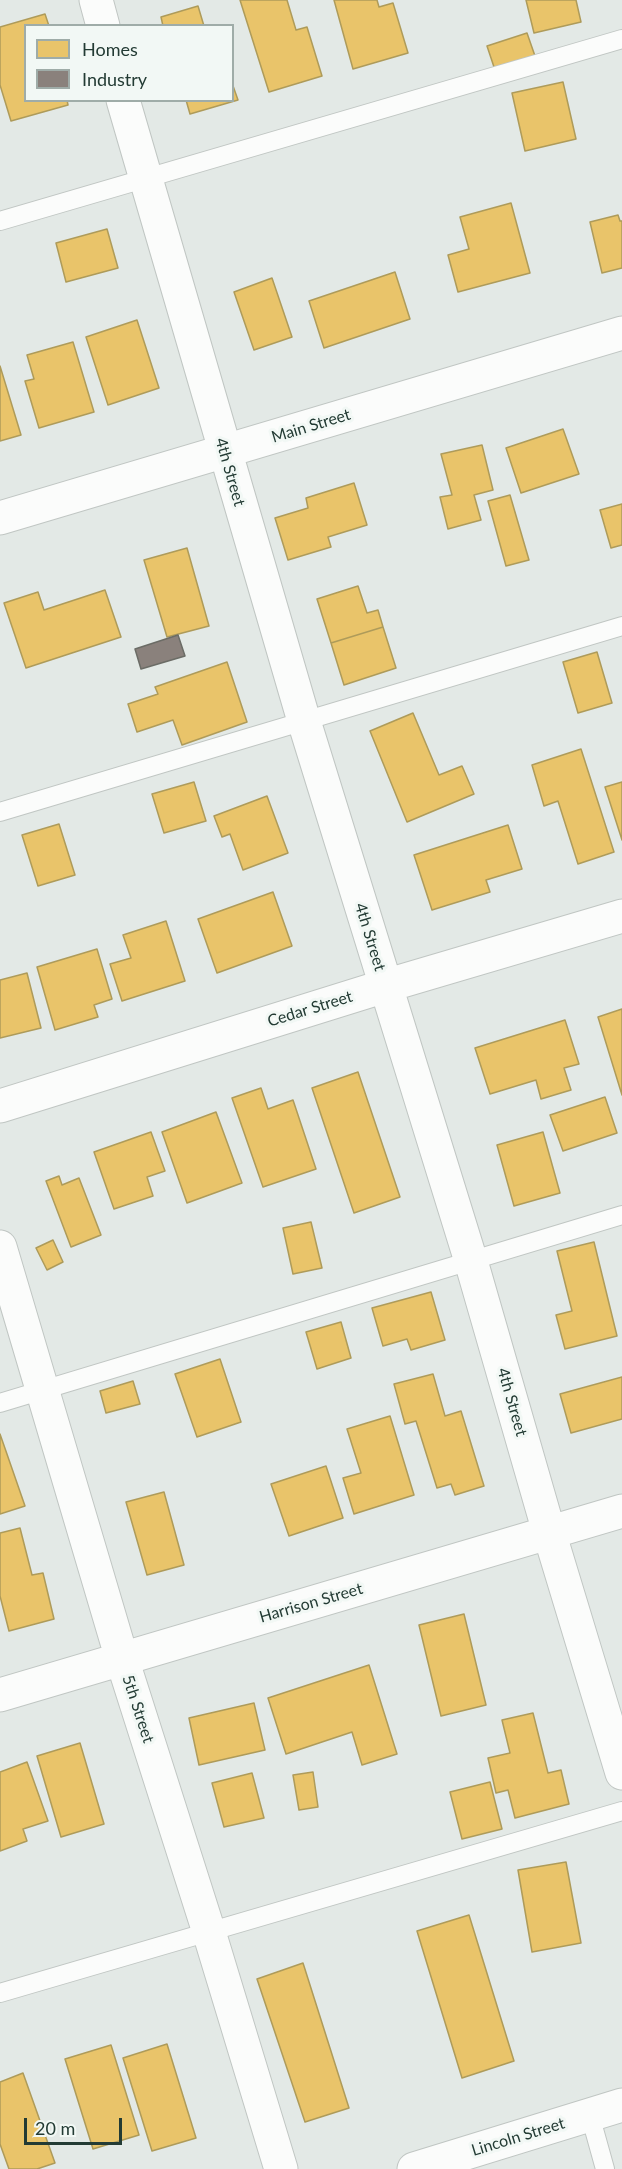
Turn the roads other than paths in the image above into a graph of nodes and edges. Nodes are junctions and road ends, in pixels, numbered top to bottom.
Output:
1 (96, 0) edge
2 (102, 24) edge
3 (622, 39) edge
4 (124, 102) edge
5 (145, 179) junction
6 (0, 221) edge
7 (622, 333) edge
8 (224, 452) junction
9 (0, 518) edge
10 (622, 626) edge
11 (304, 721) junction
12 (0, 812) edge
13 (622, 916) edge
14 (385, 986) junction
15 (0, 1106) edge
16 (622, 1215) edge
17 (0, 1247) edge
18 (471, 1261) junction
19 (43, 1390) junction
20 (0, 1403) edge
21 (622, 1511) edge
22 (549, 1532) junction
23 (122, 1659) junction
24 (0, 1695) edge
25 (622, 1773) edge
26 (622, 1811) edge
27 (209, 1932) junction
28 (0, 1993) edge
29 (622, 2105) edge
30 (590, 2115) junction
31 (281, 2169) edge
32 (414, 2169) edge
33 (605, 2169) edge

1 - 2 street
3 - 5 lane
4 - 5 street, 4th Street
5 - 6 lane
5 - 8 street, 4th Street
7 - 8 street, Main Street
8 - 9 street, Main Street
8 - 11 street, 4th Street
10 - 11 lane
11 - 12 lane
11 - 14 street, 4th Street
13 - 14 street, Cedar Street
14 - 15 street, Cedar Street
14 - 18 street, 4th Street
16 - 18 lane
17 - 19 street, 5th Street
18 - 19 lane
18 - 22 street, 4th Street
19 - 20 lane
19 - 23 street, 5th Street
21 - 22 street, Harrison Street
22 - 23 street, Harrison Street
22 - 25 street, 4th Street
23 - 24 street, Harrison Street
23 - 27 street, 5th Street
26 - 27 lane
27 - 28 lane
27 - 31 street, 5th Street
29 - 30 street, Lincoln Street
30 - 32 street, Lincoln Street
30 - 33 lane

